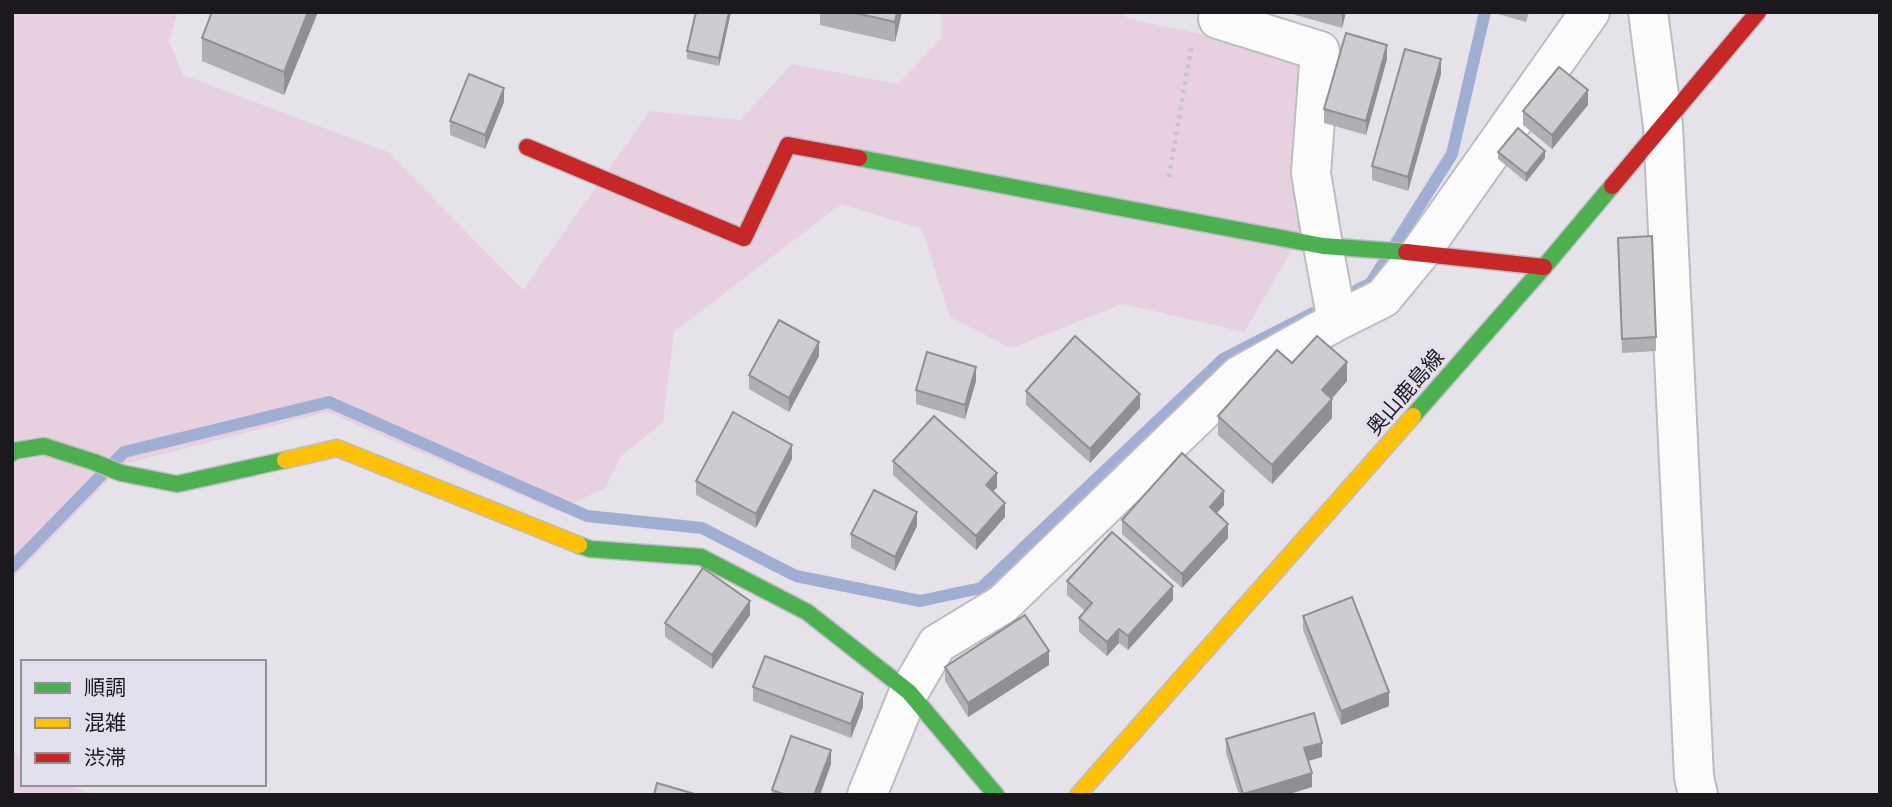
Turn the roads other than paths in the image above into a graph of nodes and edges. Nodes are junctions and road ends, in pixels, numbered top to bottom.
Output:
1 (1590, 12) edge
2 (1648, 12) edge
3 (1758, 12) edge
4 (1219, 16) edge
5 (1663, 126) junction
6 (527, 146) dead end
7 (1323, 246) junction
8 (1420, 253) junction
9 (1544, 267) junction
10 (1334, 305) junction
11 (12, 453) edge
12 (909, 692) junction
13 (867, 795) edge
14 (996, 795) edge
15 (1078, 795) edge
16 (1698, 795) edge

1 - 8 street
2 - 5 street
3 - 5 street, 奥山鹿島線
4 - 7 street
5 - 9 street, 奥山鹿島線
5 - 16 street
6 - 7 street
7 - 8 street
7 - 10 street
8 - 9 street
8 - 10 street
9 - 15 street, 奥山鹿島線
10 - 12 street
11 - 12 street
12 - 13 street
12 - 14 street

